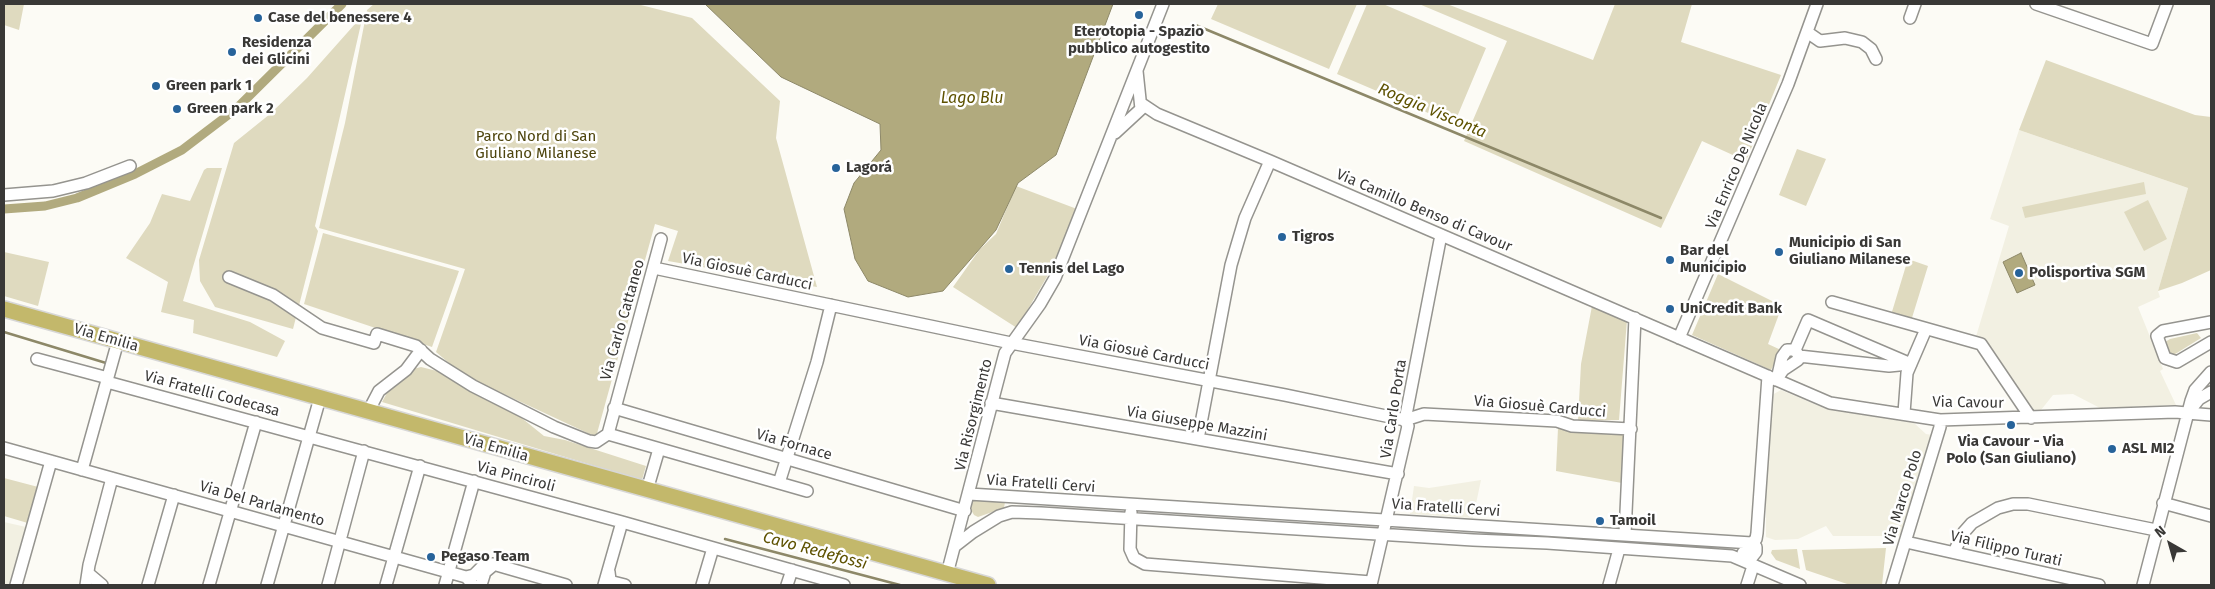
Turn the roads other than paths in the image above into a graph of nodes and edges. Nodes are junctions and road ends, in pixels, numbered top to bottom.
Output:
1 (1163, 4) edge
2 (1817, 4) edge
3 (1915, 4) edge
4 (2036, 4) edge
5 (2167, 4) edge
6 (1910, 18) dead end
7 (1807, 32) junction
8 (1876, 59) dead end
9 (1137, 70) junction
10 (1124, 102) junction
11 (1139, 107) junction
12 (1112, 135) junction
13 (1270, 160) junction
14 (130, 166) dead end
15 (4, 195) edge
16 (1441, 235) junction
17 (660, 239) dead end
18 (654, 268) junction
19 (229, 277) dead end
20 (1832, 302) dead end
21 (831, 306) junction
22 (4, 309) edge
23 (1635, 318) junction
24 (2211, 322) edge
25 (1926, 329) junction
26 (1679, 338) junction
27 (118, 341) junction
28 (2211, 342) edge
29 (1011, 343) junction
30 (421, 350) junction
31 (1797, 353) junction
32 (37, 359) dead end
33 (1911, 364) junction
34 (2211, 372) edge
35 (1774, 377) junction
36 (108, 380) junction
37 (1209, 380) junction
38 (2211, 392) edge
39 (320, 398) junction
40 (991, 403) junction
41 (614, 408) junction
42 (368, 412) junction
43 (2188, 412) junction
44 (1904, 413) junction
45 (2211, 415) edge
46 (2031, 418) junction
47 (1405, 420) junction
48 (1940, 420) junction
49 (256, 422) junction
50 (1631, 429) junction
51 (608, 434) junction
52 (310, 436) junction
53 (1198, 439) junction
54 (4, 448) edge
55 (659, 449) junction
56 (364, 451) junction
57 (788, 458) junction
58 (51, 461) junction
59 (420, 466) junction
60 (82, 470) junction
61 (1398, 474) junction
62 (112, 478) junction
63 (474, 481) junction
64 (779, 483) junction
65 (647, 490) junction
66 (807, 491) dead end
67 (174, 495) junction
68 (967, 503) junction
69 (2164, 503) junction
70 (1132, 505) junction
71 (230, 510) junction
72 (998, 516) junction
73 (2211, 516) edge
74 (1131, 519) junction
75 (1387, 520) junction
76 (622, 522) junction
77 (284, 526) junction
78 (2156, 530) junction
79 (1625, 534) junction
80 (1383, 535) junction
81 (340, 541) junction
82 (1906, 542) junction
83 (1752, 543) junction
84 (955, 546) junction
85 (713, 548) junction
86 (1619, 549) junction
87 (1954, 552) junction
88 (394, 556) junction
89 (1749, 563) junction
90 (500, 566) junction
91 (792, 570) junction
92 (448, 572) junction
93 (609, 572) junction
94 (948, 574) junction
95 (87, 580) edge
96 (469, 581) edge
97 (1371, 583) edge
98 (16, 585) edge
99 (102, 585) edge
100 (148, 585) edge
101 (209, 585) edge
102 (267, 585) edge
103 (328, 585) edge
104 (386, 585) edge
105 (445, 585) edge
106 (481, 585) edge
107 (566, 585) edge
108 (604, 585) edge
109 (625, 585) edge
110 (702, 585) edge
111 (787, 585) edge
112 (844, 585) edge
113 (988, 585) edge
114 (1609, 585) edge
115 (1747, 585) edge
116 (1800, 585) edge
117 (1892, 585) edge
118 (2100, 585) edge
119 (2142, 585) edge

1 - 9 street, Via Risorgimento
2 - 7 street, Via Enrico De Nicola
3 - 6 street
4 - 5 street
7 - 8 street
7 - 26 street, Via Enrico De Nicola
9 - 10 street, Via Risorgimento
9 - 11 street, Via Risorgimento
10 - 11 street
10 - 11 street
10 - 12 street, Via Risorgimento
11 - 12 street, Via Risorgimento
11 - 13 street, Via Camillo Benso di Cavour
12 - 29 street, Via Risorgimento
13 - 16 street, Via Camillo Benso di Cavour
13 - 37 street
14 - 15 street
16 - 23 street, Via Camillo Benso di Cavour
16 - 47 street, Via Carlo Porta
17 - 18 street, Via Carlo Cattaneo
18 - 21 street, Via Giosuè Carducci
18 - 41 street, Via Carlo Cattaneo
19 - 30 street
20 - 25 street
21 - 29 street, Via Giosuè Carducci
21 - 57 street
22 - 27 main road, Via Emilia
23 - 26 street, Via Camillo Benso di Cavour
23 - 50 street
24 - 28 street
25 - 33 street
25 - 46 street
26 - 35 street, Via Cavour
27 - 36 street
27 - 39 main road, Via Emilia
29 - 37 street, Via Giosuè Carducci
29 - 40 street, Via Risorgimento
30 - 42 street
30 - 51 street
31 - 33 street
31 - 33 street
31 - 35 street
32 - 36 street, Via Fratelli Codecasa
33 - 44 street
34 - 43 street
35 - 44 street, Via Cavour
35 - 83 street
36 - 49 street, Via Fratelli Codecasa
36 - 60 street
37 - 47 street, Via Giosuè Carducci
37 - 53 street
38 - 43 street
39 - 42 main road, Via Emilia
39 - 52 street
40 - 53 street, Via Giuseppe Mazzini
40 - 68 street, Via Risorgimento
41 - 51 street, Via Carlo Cattaneo
41 - 57 street, Via Fornace
42 - 65 main road, Via Emilia
43 - 45 street, Via Cavour
43 - 46 street, Via Cavour
43 - 69 street
44 - 48 street, Via Cavour
46 - 48 street, Via Cavour
47 - 50 street, Via Giosuè Carducci
47 - 61 street, Via Carlo Porta
48 - 82 street, Via Marco Polo
49 - 52 street, Via Fratelli Codecasa
49 - 71 street
50 - 79 street
51 - 55 street
52 - 56 street, Via Pinciroli
52 - 77 street
53 - 61 street, Via Giuseppe Mazzini
54 - 58 street, Via Del Parlamento
55 - 64 street
55 - 65 street
56 - 59 street, Via Pinciroli
56 - 81 street
57 - 64 street
57 - 68 street, Via Fornace
58 - 60 street, Via Del Parlamento
58 - 98 street
59 - 63 street, Via Pinciroli
59 - 88 street
60 - 62 street, Via Del Parlamento
61 - 75 street, Via Carlo Porta
62 - 67 street, Via Del Parlamento
62 - 95 street
63 - 76 street, Via Pinciroli
63 - 92 street
64 - 66 street
65 - 94 main road, Via Emilia
67 - 71 street, Via Del Parlamento
67 - 100 street
68 - 70 street, Via Fratelli Cervi
68 - 72 street
68 - 84 street, Via Risorgimento
69 - 73 street
69 - 78 street
70 - 74 street
70 - 75 street, Via Fratelli Cervi
71 - 77 street, Via Del Parlamento
71 - 101 street
72 - 74 street, Via Fratelli Cervi
72 - 84 street, Via Fratelli Cervi
74 - 80 street, Via Fratelli Cervi
74 - 97 street
75 - 79 street, Via Fratelli Cervi
75 - 80 street, Via Carlo Porta
76 - 85 street, Via Pinciroli
76 - 93 street
77 - 81 street, Via Del Parlamento
77 - 102 street
78 - 87 street
78 - 119 street
79 - 83 street, Via Fratelli Cervi
80 - 86 street, Via Fratelli Cervi
80 - 97 street, Via Carlo Porta
81 - 88 street, Via Del Parlamento
81 - 103 street
82 - 87 street, Via Filippo Turati
82 - 117 street, Via Marco Polo
83 - 89 street
84 - 94 street, Via Risorgimento
85 - 91 street, Via Pinciroli
85 - 110 street
86 - 89 street, Via Fratelli Cervi
86 - 114 street
87 - 118 street, Via Filippo Turati
88 - 92 street, Via Del Parlamento
88 - 104 street
89 - 115 street
89 - 116 street, Via Fratelli Cervi
90 - 96 street
90 - 106 street
90 - 107 street
91 - 111 street
91 - 112 street, Via Pinciroli
92 - 96 street, Via Del Parlamento
92 - 105 street
93 - 108 street
93 - 109 street
94 - 113 main road, Via Emilia
95 - 99 street

